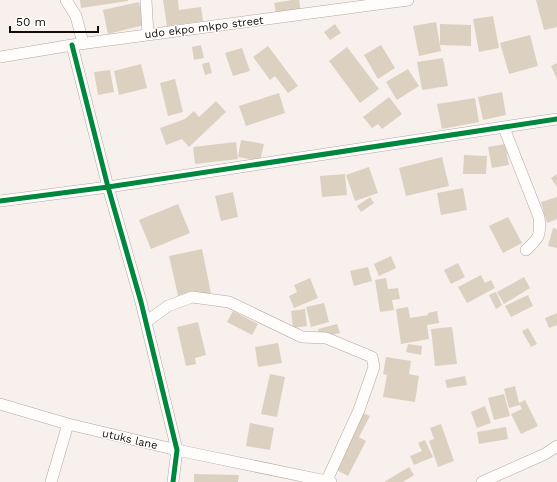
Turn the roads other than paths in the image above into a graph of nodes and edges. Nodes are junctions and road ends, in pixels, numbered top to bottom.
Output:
1 (66, 0) edge
2 (146, 0) edge
3 (408, 0) edge
4 (391, 1) edge
5 (148, 35) junction
6 (78, 44) junction
7 (0, 57) edge
8 (557, 119) edge
9 (504, 128) junction
10 (108, 187) junction
11 (0, 201) edge
12 (526, 250) dead end
13 (146, 322) junction
14 (0, 404) edge
15 (68, 424) junction
16 (557, 446) edge
17 (176, 450) junction
18 (329, 481) edge
19 (51, 482) edge
20 (173, 482) edge
21 (482, 482) edge

1 - 6 street
2 - 5 street
3 - 4 street, udo ekpo mkpo street
4 - 5 street, udo ekpo mkpo street
5 - 6 street, udo ekpo mkpo street
6 - 7 street, udo ekpo mkpo street
6 - 10 street
8 - 9 street
9 - 10 street
9 - 12 street
10 - 11 street
10 - 13 street
13 - 17 street
13 - 18 street
14 - 15 street, utuks lane
15 - 17 street, utuks lane
15 - 19 street
16 - 21 street
17 - 18 street, utuks lane
17 - 20 street

